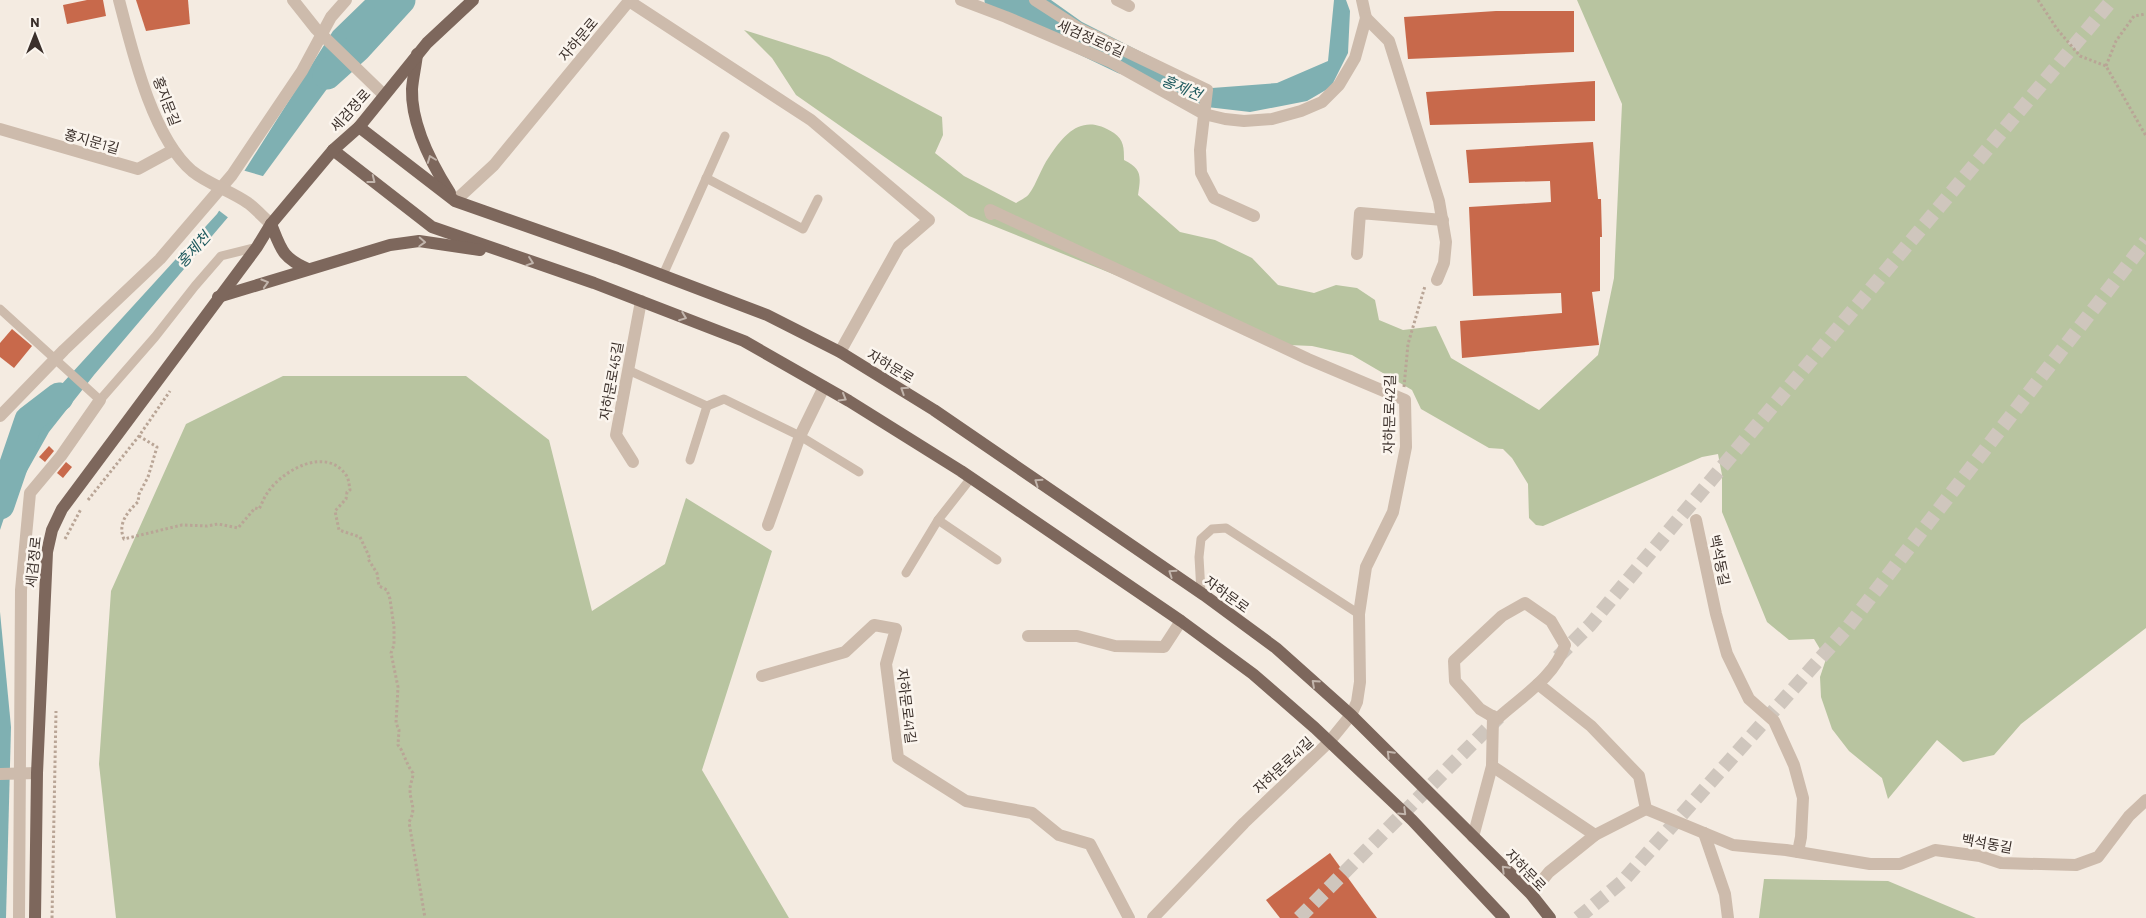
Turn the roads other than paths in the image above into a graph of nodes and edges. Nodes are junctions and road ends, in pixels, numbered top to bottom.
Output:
1 (118, 0) edge
2 (292, 0) edge
3 (346, 0) edge
4 (473, 0) edge
5 (961, 0) edge
6 (1034, 0) edge
7 (1117, 0) edge
8 (1362, 0) edge
9 (1129, 6) dead end
10 (1366, 18) junction
11 (417, 54) junction
12 (384, 95) junction
13 (1204, 114) junction
14 (359, 127) junction
15 (0, 129) edge
16 (724, 136) dead end
17 (173, 150) junction
18 (333, 150) junction
19 (706, 178) junction
20 (818, 198) dead end
21 (455, 201) junction
22 (991, 214) dead end
23 (1254, 216) dead end
24 (1443, 220) junction
25 (271, 224) junction
26 (257, 247) junction
27 (507, 254) junction
28 (1356, 254) dead end
29 (308, 269) junction
30 (662, 275) junction
31 (1433, 280) road end
32 (218, 297) junction
33 (641, 301) junction
34 (0, 309) edge
35 (840, 352) junction
36 (628, 370) junction
37 (824, 387) junction
38 (100, 400) junction
39 (707, 406) junction
40 (0, 416) edge
41 (800, 436) junction
42 (690, 460) dead end
43 (633, 462) dead end
44 (859, 472) dead end
45 (971, 478) junction
46 (938, 520) junction
47 (1696, 520) dead end
48 (768, 525) dead end
49 (996, 560) dead end
50 (906, 572) dead end
51 (1201, 592) junction
52 (1359, 614) junction
53 (1182, 621) junction
54 (1028, 636) dead end
55 (762, 676) dead end
56 (1538, 684) junction
57 (1351, 715) junction
58 (1493, 716) junction
59 (1330, 742) junction
60 (1492, 766) junction
61 (0, 774) edge
62 (31, 774) junction
63 (2146, 800) edge
64 (1646, 809) junction
65 (1704, 833) junction
66 (1595, 835) junction
67 (1473, 837) junction
68 (1798, 852) junction
69 (1530, 894) junction
70 (19, 918) edge
71 (35, 918) edge
72 (1129, 918) edge
73 (1153, 918) edge
74 (1504, 918) edge
75 (1550, 918) edge
76 (1728, 918) edge

1 - 17 street, 홍지문길 / 홍지문길
2 - 12 street
3 - 40 street
4 - 11 main road, 세검정로
5 - 13 street, 세검정로6길
6 - 13 street
7 - 9 street
8 - 10 street, 세검정로6길
10 - 13 street, 세검정로6길
10 - 24 street
11 - 12 main road, 세검정로
21 -> 11 main road
12 - 14 main road, 세검정로
13 - 23 street
14 - 18 main road, 세검정로
14 - 21 main road, 자하문로
15 - 17 street, 홍지문1길
16 - 19 lane
17 - 25 street, 홍지문길 / 홍지문길
18 - 25 main road, 세검정로
18 -> 27 main road
19 - 20 lane
19 - 30 lane
21 - 30 main road, 자하문로
21 - 35 street, 자하문로
22 - 52 street, 자하문로42길
24 - 28 street
24 - 31 street
25 - 26 main road, 세검정로
25 - 29 main road
26 - 32 main road, 세검정로
26 - 38 lane
29 -> 27 main road
27 -> 33 main road
32 -> 29 main road
30 - 35 main road, 자하문로
32 - 62 main road, 세검정로
33 - 36 street, 자하문로45길
33 -> 37 main road
34 - 38 lane
51 -> 35 main road, 자하문로
36 - 39 lane
36 - 43 street, 자하문로45길
37 - 41 street
37 -> 45 main road
38 - 70 street
39 - 41 lane
39 - 42 lane
41 - 44 lane
41 - 48 street
45 - 46 lane
45 - 53 main road
46 - 49 lane
46 - 50 lane
47 - 68 street, 백석동길
51 - 52 lane
57 -> 51 main road, 자하문로
52 - 57 street, 자하문로42길
53 - 54 street
53 - 59 main road
55 - 72 street, 자하문로41길
56 - 58 street
56 - 58 street
56 - 64 street
57 - 59 street, 자하문로41길
67 -> 57 main road, 자하문로
58 - 60 street
59 - 73 street, 자하문로41길
59 -> 74 main road
60 - 66 street
60 - 67 street
61 - 62 street
62 - 71 main road, 세검정로
63 - 68 street, 백석동길
64 - 65 street, 백석동길
64 - 66 street
65 - 68 street, 백석동길
65 - 76 street
66 - 69 street
69 -> 67 main road, 자하문로
69 - 75 main road, 자하문로

